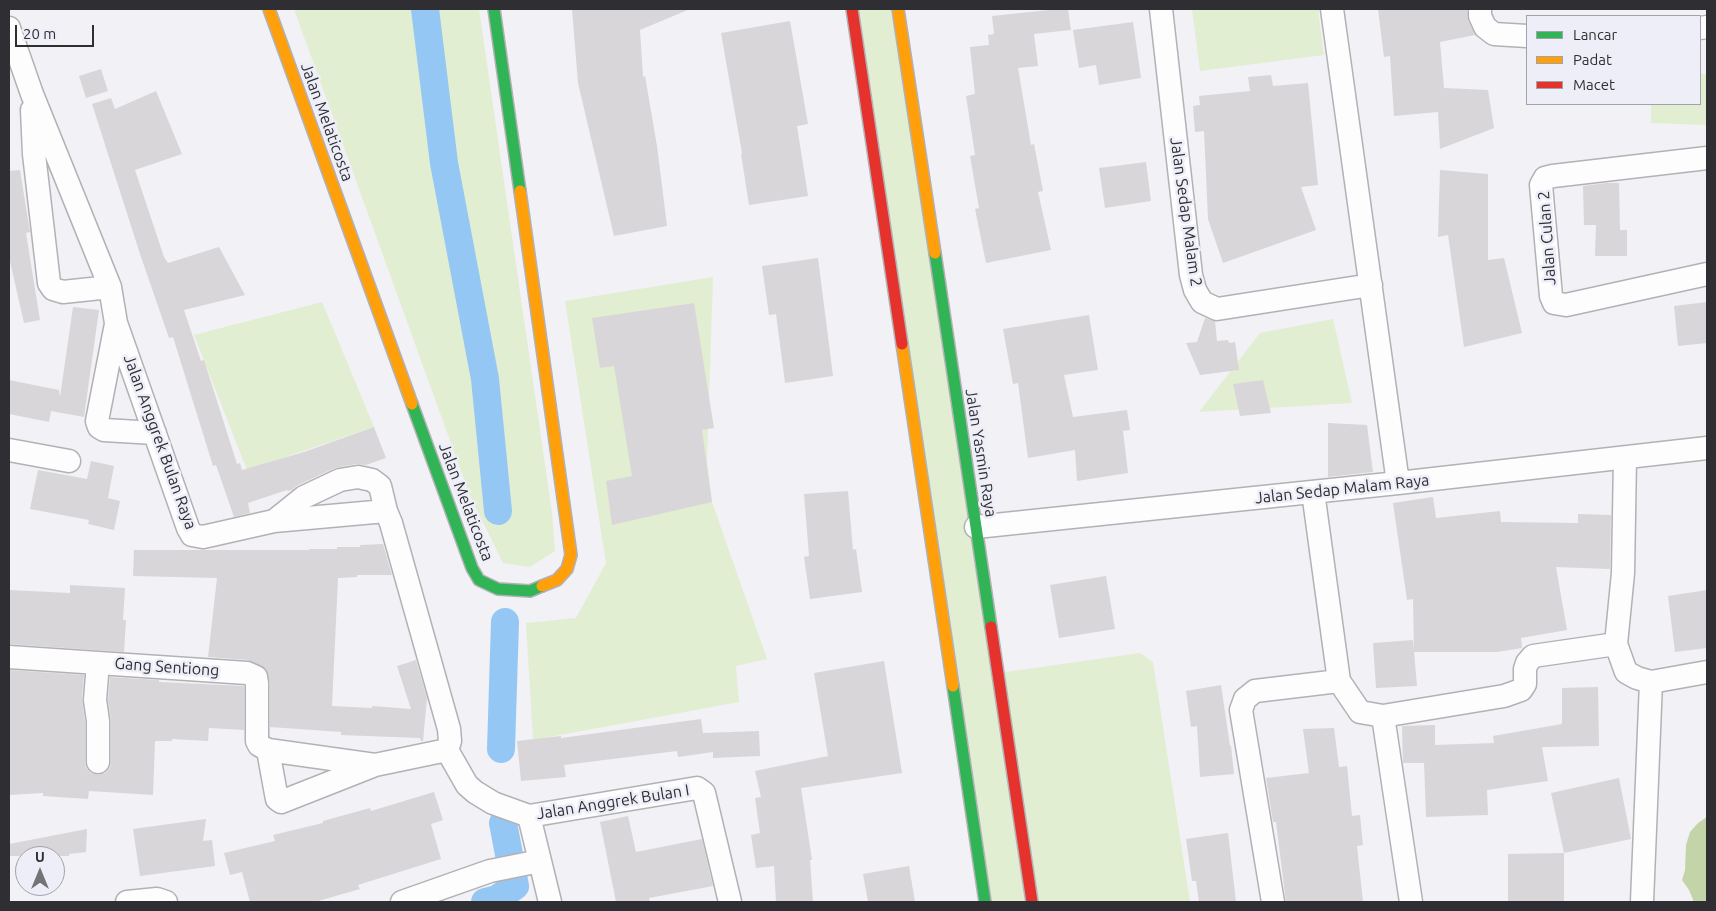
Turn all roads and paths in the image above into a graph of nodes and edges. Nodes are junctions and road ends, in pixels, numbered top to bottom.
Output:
1 (268, 9) edge
2 (494, 9) edge
3 (852, 9) edge
4 (898, 9) edge
5 (1161, 9) edge
6 (1332, 9) edge
7 (1480, 9) edge
8 (9, 28) edge
9 (1526, 36) edge
10 (22, 84) edge
11 (1707, 158) edge
12 (1707, 274) edge
13 (1371, 285) junction
14 (110, 287) junction
15 (116, 323) junction
16 (155, 433) junction
17 (1707, 448) edge
18 (9, 450) edge
19 (1625, 458) junction
20 (69, 461) dead end
21 (1398, 483) junction
22 (1313, 492) junction
23 (386, 512) junction
24 (274, 521) junction
25 (976, 527) junction
26 (1616, 644) junction
27 (9, 657) edge
28 (98, 663) junction
29 (1707, 672) edge
30 (1339, 681) junction
31 (1651, 682) junction
32 (1383, 716) junction
33 (264, 747) junction
34 (447, 750) junction
35 (98, 762) dead end
36 (375, 765) junction
37 (529, 816) junction
38 (534, 863) junction
39 (411, 901) edge
40 (127, 902) edge
41 (166, 902) edge
42 (550, 902) edge
43 (730, 902) edge
44 (985, 902) edge
45 (1032, 902) edge
46 (1273, 902) edge
47 (1411, 902) edge
48 (1642, 902) edge

1 - 2 street, Jalan Melaticosta
3 - 44 street
4 - 25 street, Jalan Yasmin Raya
5 - 13 street, Jalan Sedap Malam 2
6 - 13 street
7 - 9 street
8 - 10 street, Jalan Anggrek Bulan Raya
10 - 14 street, Jalan Anggrek Bulan Raya
10 - 14 street
11 - 12 street, Jalan Culan 2
13 - 21 street
14 - 15 street, Jalan Anggrek Bulan Raya
15 - 16 street, Jalan Anggrek Bulan Raya
15 - 16 street
16 - 24 street, Jalan Anggrek Bulan Raya
17 - 19 street, Jalan Sedap Malam Raya
18 - 20 street
19 - 21 street, Jalan Sedap Malam Raya
19 - 26 street
21 - 22 street, Jalan Sedap Malam Raya
22 - 25 street, Jalan Sedap Malam Raya
22 - 30 street
23 - 24 street, Jalan Anggrek Bulan Raya
23 - 24 street
23 - 34 street
25 - 45 street, Jalan Yasmin Raya
26 - 31 street
26 - 32 street
27 - 28 street, Gang Sentiong
28 - 33 street, Gang Sentiong
28 - 35 street
29 - 31 street
30 - 32 street
30 - 46 street
31 - 48 street
32 - 47 street
33 - 36 street
33 - 36 street
34 - 36 street
34 - 37 street
37 - 38 street
37 - 43 street, Jalan Anggrek Bulan I
38 - 39 street
38 - 42 street
40 - 41 street

